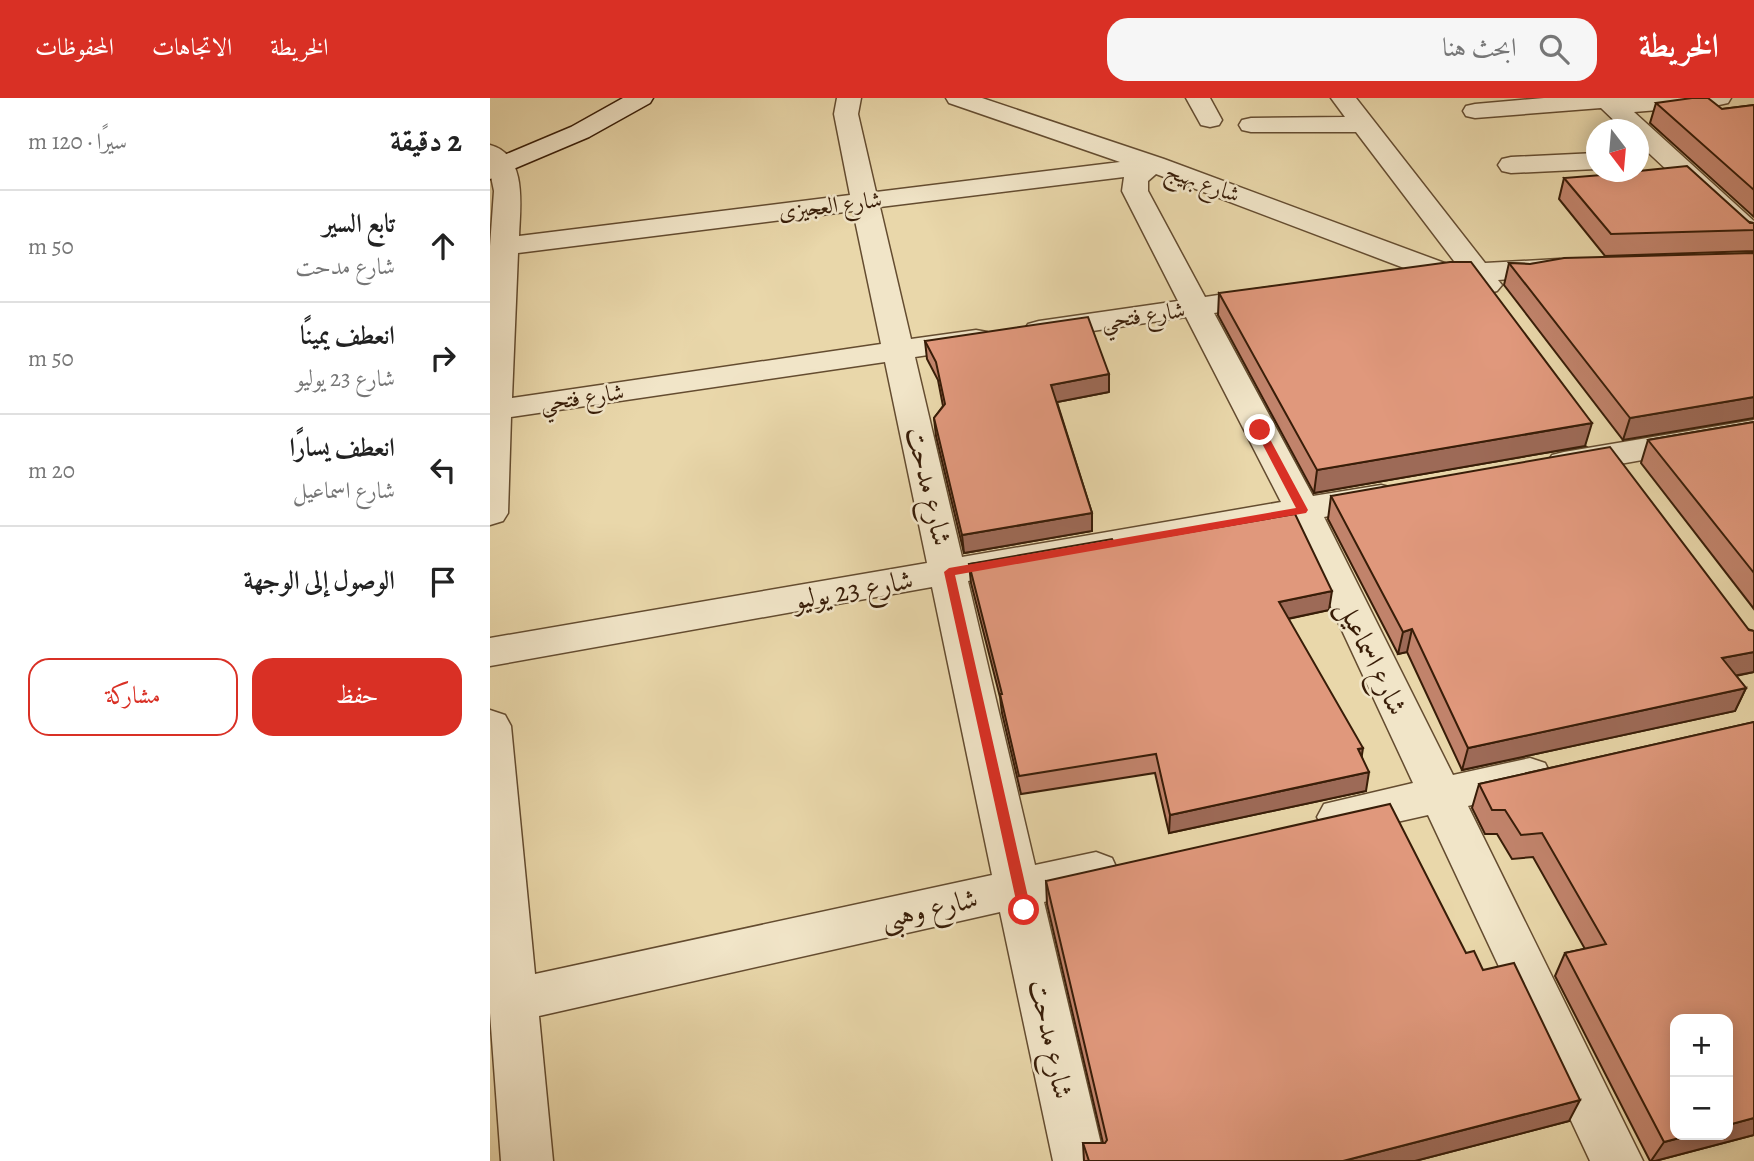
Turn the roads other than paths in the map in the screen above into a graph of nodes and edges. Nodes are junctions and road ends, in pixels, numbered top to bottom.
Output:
1 (641, 98) edge
2 (849, 98) edge
3 (958, 98) edge
4 (1198, 98) edge
5 (1343, 98) edge
6 (1719, 98) edge
7 (1609, 101) edge
8 (1475, 111) dead end
9 (1210, 120) dead end
10 (1364, 124) junction
11 (1251, 125) dead end
12 (1670, 158) junction
13 (1649, 159) edge
14 (1586, 162) edge
15 (494, 164) edge
16 (1156, 165) junction
17 (1511, 165) dead end
18 (865, 201) junction
19 (504, 246) junction
20 (1751, 254) edge
21 (1587, 268) edge
22 (1461, 272) junction
23 (1382, 279) edge
24 (1302, 291) edge
25 (1500, 303) edge
26 (1194, 307) junction
27 (899, 350) junction
28 (495, 410) junction
29 (1754, 430) edge
30 (1532, 469) edge
31 (1411, 491) edge
32 (1303, 510) junction
33 (490, 513) edge
34 (949, 572) junction
35 (490, 652) edge
36 (490, 726) edge
37 (1570, 766) edge
38 (1439, 795) junction
39 (1304, 825) edge
40 (1141, 861) edge
41 (1019, 888) junction
42 (514, 1000) junction
43 (527, 1161) edge
44 (1079, 1161) edge
45 (1617, 1161) edge

1 - 15 street
2 - 18 street, شارع مدحت
3 - 16 street, شارع بهيج
4 - 9 street
5 - 10 street
6 - 7 street
7 - 8 street
7 - 12 street
10 - 11 street
10 - 22 street
12 - 13 street
12 - 20 street
14 - 17 street
15 - 19 street
16 - 18 street, شارع العجيزى
16 - 22 street, شارع بهيج
16 - 26 street, شارع اسماعيل
18 - 19 street, شارع العجيزى
18 - 27 street, شارع مدحت
19 - 28 street
21 - 22 street
22 - 23 street
22 - 25 street
24 - 26 street, شارع فتحي
26 - 27 street, شارع فتحي
26 - 32 street, شارع اسماعيل
27 - 28 street, شارع فتحي
27 - 34 street, شارع مدحت
28 - 33 street
29 - 30 street
31 - 32 street, شارع 23 يوليو
32 - 34 street, شارع 23 يوليو
32 - 38 street, شارع اسماعيل
34 - 35 street, شارع 23 يوليو
34 - 41 street, شارع مدحت
36 - 42 street
37 - 38 street
38 - 39 street
38 - 45 street, شارع اسماعيل
40 - 41 street, شارع وهبى
41 - 42 street, شارع وهبى
41 - 44 street, شارع مدحت
42 - 43 street

